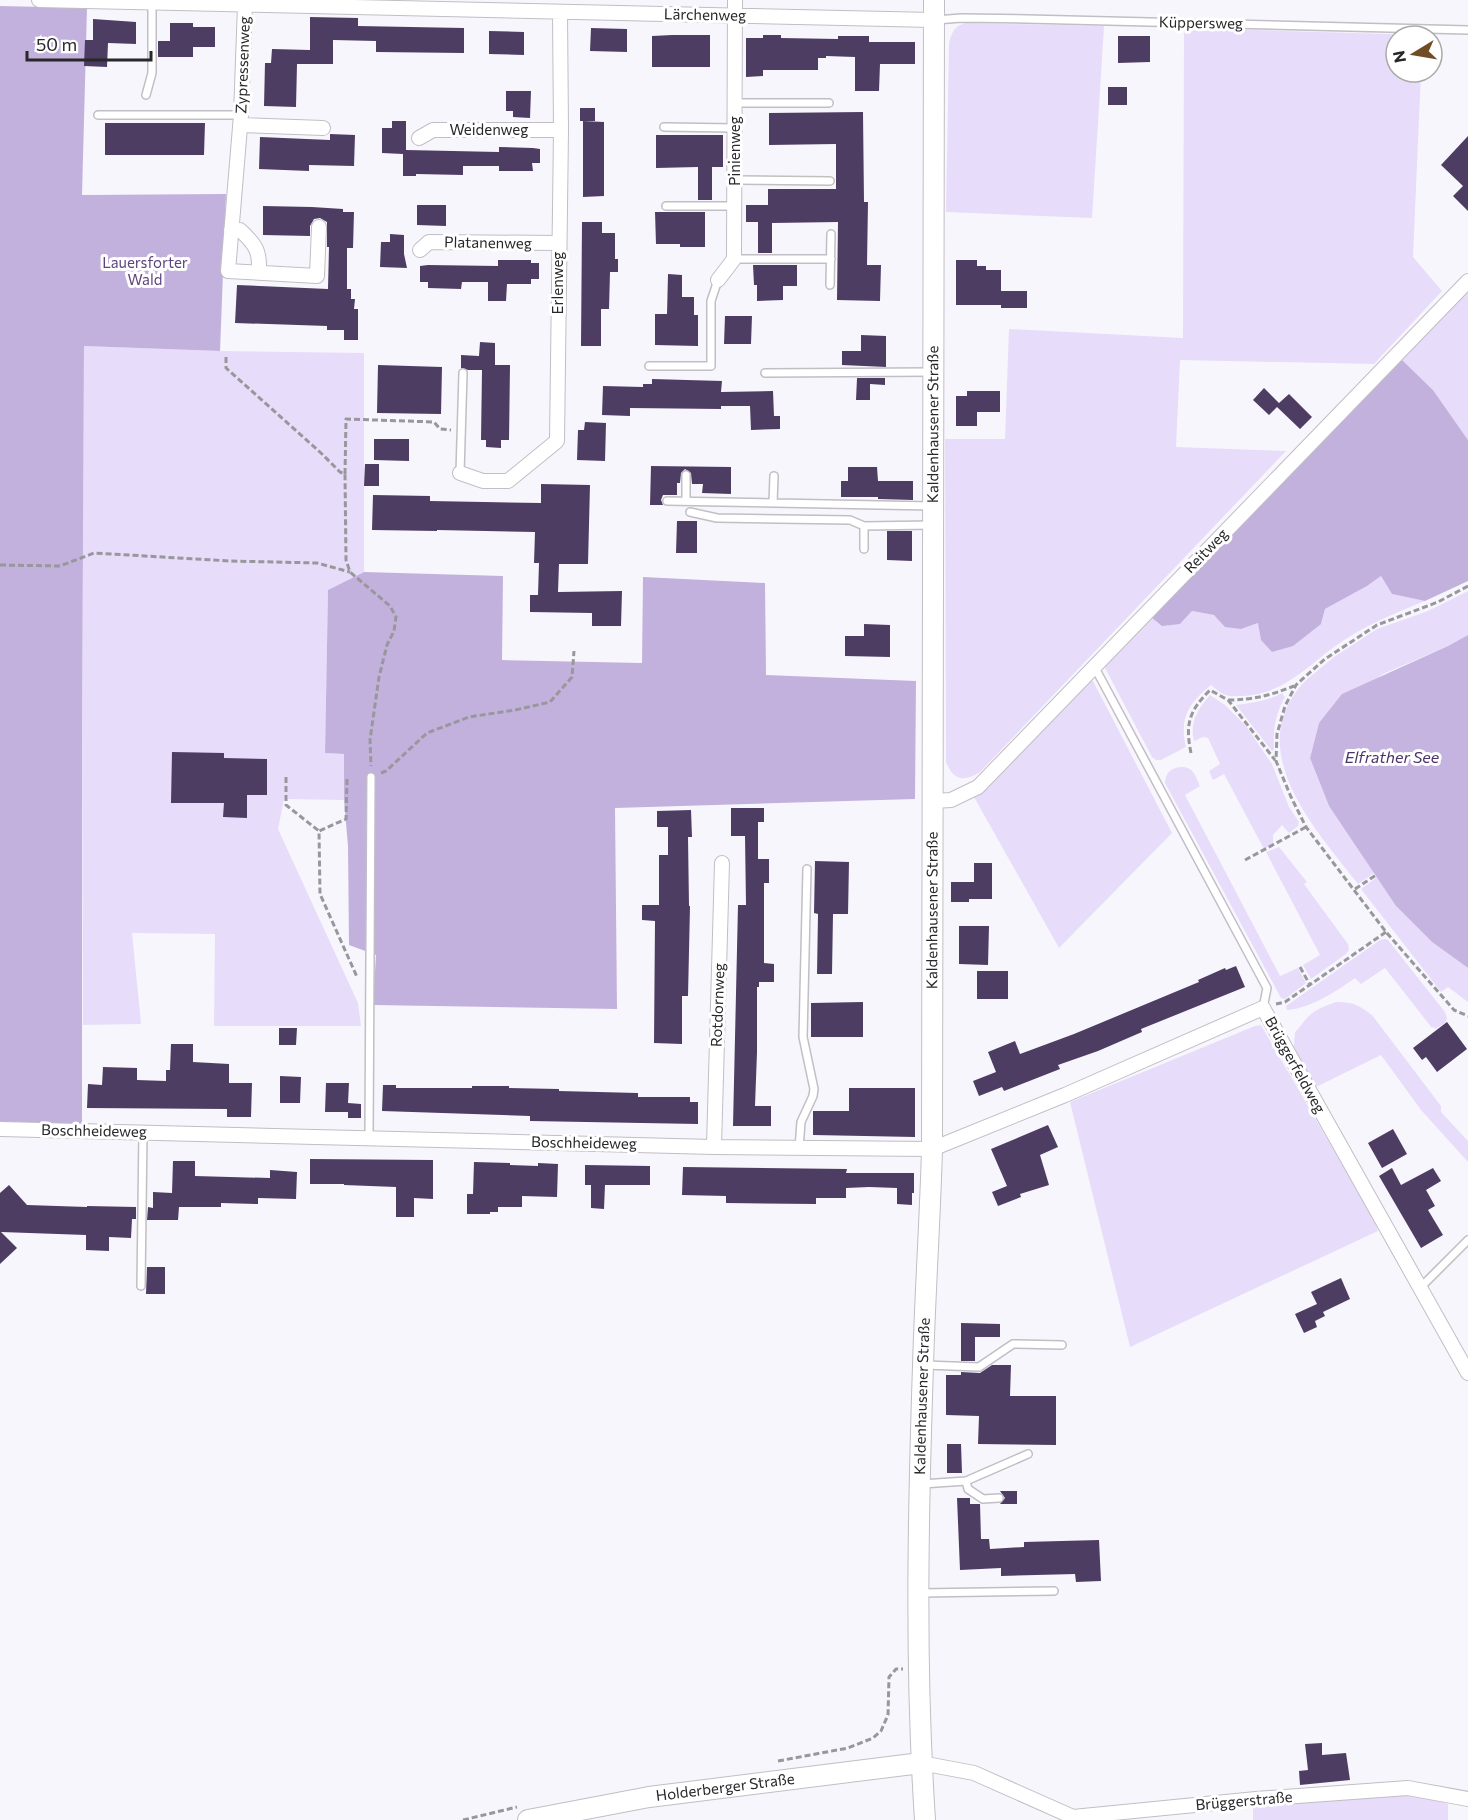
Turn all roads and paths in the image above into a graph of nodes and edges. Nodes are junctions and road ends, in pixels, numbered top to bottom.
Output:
1 (39, 0) edge
2 (735, 0) edge
3 (934, 0) edge
4 (161, 2) edge
5 (245, 5) junction
6 (541, 6) edge
7 (560, 12) junction
8 (735, 16) junction
9 (934, 21) junction
10 (1468, 30) edge
11 (146, 95) dead end
12 (735, 103) junction
13 (829, 103) dead end
14 (98, 115) dead end
15 (241, 120) junction
16 (664, 127) dead end
17 (323, 128) dead end
18 (735, 128) junction
19 (561, 130) junction
20 (418, 138) dead end
21 (735, 180) junction
22 (830, 181) dead end
23 (666, 206) dead end
24 (735, 206) junction
25 (319, 226) dead end
26 (231, 230) junction
27 (831, 234) dead end
28 (558, 243) junction
29 (420, 250) dead end
30 (734, 259) junction
31 (831, 259) junction
32 (259, 272) junction
33 (718, 280) joint
34 (1468, 281) edge
35 (830, 285) dead end
36 (226, 357) dead end
37 (649, 366) dead end
38 (933, 372) junction
39 (463, 373) dead end
40 (765, 373) dead end
41 (462, 430) junction
42 (460, 473) joint
43 (345, 474) junction
44 (686, 475) dead end
45 (774, 476) dead end
46 (667, 501) dead end
47 (686, 501) junction
48 (773, 503) junction
49 (690, 512) dead end
50 (932, 515) junction
51 (864, 526) junction
52 (864, 549) dead end
53 (0, 566) edge
54 (350, 572) junction
55 (1468, 586) edge
56 (574, 651) dead end
57 (1094, 666) junction
58 (1296, 685) junction
59 (1228, 700) junction
60 (1191, 753) dead end
61 (1276, 761) junction
62 (286, 777) dead end
63 (371, 777) junction
64 (347, 779) dead end
65 (933, 801) junction
66 (1306, 827) junction
67 (320, 831) junction
68 (1245, 860) dead end
69 (722, 863) dead end
70 (807, 869) dead end
71 (1376, 875) dead end
72 (1354, 890) junction
73 (1386, 932) junction
74 (1300, 967) dead end
75 (1310, 985) junction
76 (369, 988) junction
77 (1263, 1008) junction
78 (1468, 1016) edge
79 (0, 1129) edge
80 (142, 1132) junction
81 (369, 1138) junction
82 (714, 1147) junction
83 (799, 1148) junction
84 (932, 1149) junction
85 (1468, 1240) edge
86 (141, 1286) dead end
87 (1420, 1288) junction
88 (1062, 1345) dead end
89 (923, 1365) junction
90 (1468, 1374) edge
91 (1028, 1454) dead end
92 (966, 1481) junction
93 (920, 1484) junction
94 (999, 1498) dead end
95 (1054, 1591) dead end
96 (918, 1593) junction
97 (920, 1669) junction
98 (772, 1762) dead end
99 (921, 1763) junction
100 (1468, 1798) edge
101 (526, 1812) edge
102 (463, 1820) edge
103 (925, 1820) edge

1 - 4 street, Lärchenweg
2 - 8 street, Pinienweg
3 - 9 main road, Kaldenhausener Straße
4 - 5 street, Lärchenweg
4 - 11 lane
5 - 6 street, Lärchenweg
5 - 15 street, Zypressenweg
6 - 7 street, Lärchenweg
7 - 8 street, Lärchenweg
7 - 19 street, Erlenweg
8 - 9 street, Lärchenweg
8 - 12 street, Pinienweg
9 - 10 lane, Küppersweg
9 - 38 main road, Kaldenhausener Straße
12 - 13 lane
12 - 18 street, Pinienweg
14 - 15 lane
15 - 17 street, Zypressenweg
15 - 26 street, Zypressenweg
16 - 18 lane
18 - 21 street, Pinienweg
19 - 20 street, Weidenweg
19 - 28 street, Erlenweg
21 - 22 lane
21 - 24 street, Pinienweg
23 - 24 lane
24 - 30 street, Pinienweg
25 - 32 street, Zypressenweg
26 - 32 street
26 - 32 street, Zypressenweg
27 - 31 lane
28 - 29 street, Platanenweg
28 - 42 street, Erlenweg
30 - 31 lane
30 - 33 street
31 - 35 lane
33 - 37 lane
34 - 57 street, Reitweg
36 - 43 path
38 - 40 lane
38 - 50 main road, Kaldenhausener Straße
39 - 41 lane
41 - 42 lane
41 - 43 path
43 - 54 path
44 - 47 lane
45 - 48 lane
46 - 47 lane
47 - 48 lane
48 - 50 lane
49 - 51 lane
50 - 51 lane
50 - 65 main road, Kaldenhausener Straße
51 - 52 lane
53 - 54 path
54 - 63 path
55 - 58 path
56 - 63 path
57 - 65 street, Reitweg
57 - 77 lane
58 - 59 path
58 - 61 path
59 - 60 path
59 - 61 path
61 - 66 path
62 - 67 path
63 - 76 lane
64 - 67 path
65 - 84 main road, Kaldenhausener Straße
66 - 68 path
66 - 72 path
67 - 76 path
69 - 82 street, Rotdornweg
70 - 83 lane
71 - 72 path
72 - 73 path
73 - 75 path
73 - 78 path
74 - 75 path
75 - 77 path
76 - 81 lane
77 - 84 street, Brüggerfeldweg
77 - 87 street, Brüggerfeldweg
79 - 80 street, Boschheideweg
80 - 81 street, Boschheideweg
80 - 86 lane
81 - 82 street, Boschheideweg
82 - 83 street, Boschheideweg
83 - 84 street, Boschheideweg
84 - 89 main road, Kaldenhausener Straße
85 - 87 lane
87 - 90 street, Brüggerfeldweg
88 - 89 lane
89 - 93 main road, Kaldenhausener Straße
91 - 92 lane
92 - 93 lane
92 - 94 lane
93 - 96 main road, Kaldenhausener Straße
95 - 96 lane
96 - 97 main road, Kaldenhausener Straße
97 - 98 path
97 - 99 main road, Kaldenhausener Straße
99 - 100 street, Brüggerstraße
99 - 101 main road, Holderberger Straße
99 - 103 main road, Kaldenhausener Straße
101 - 102 path

